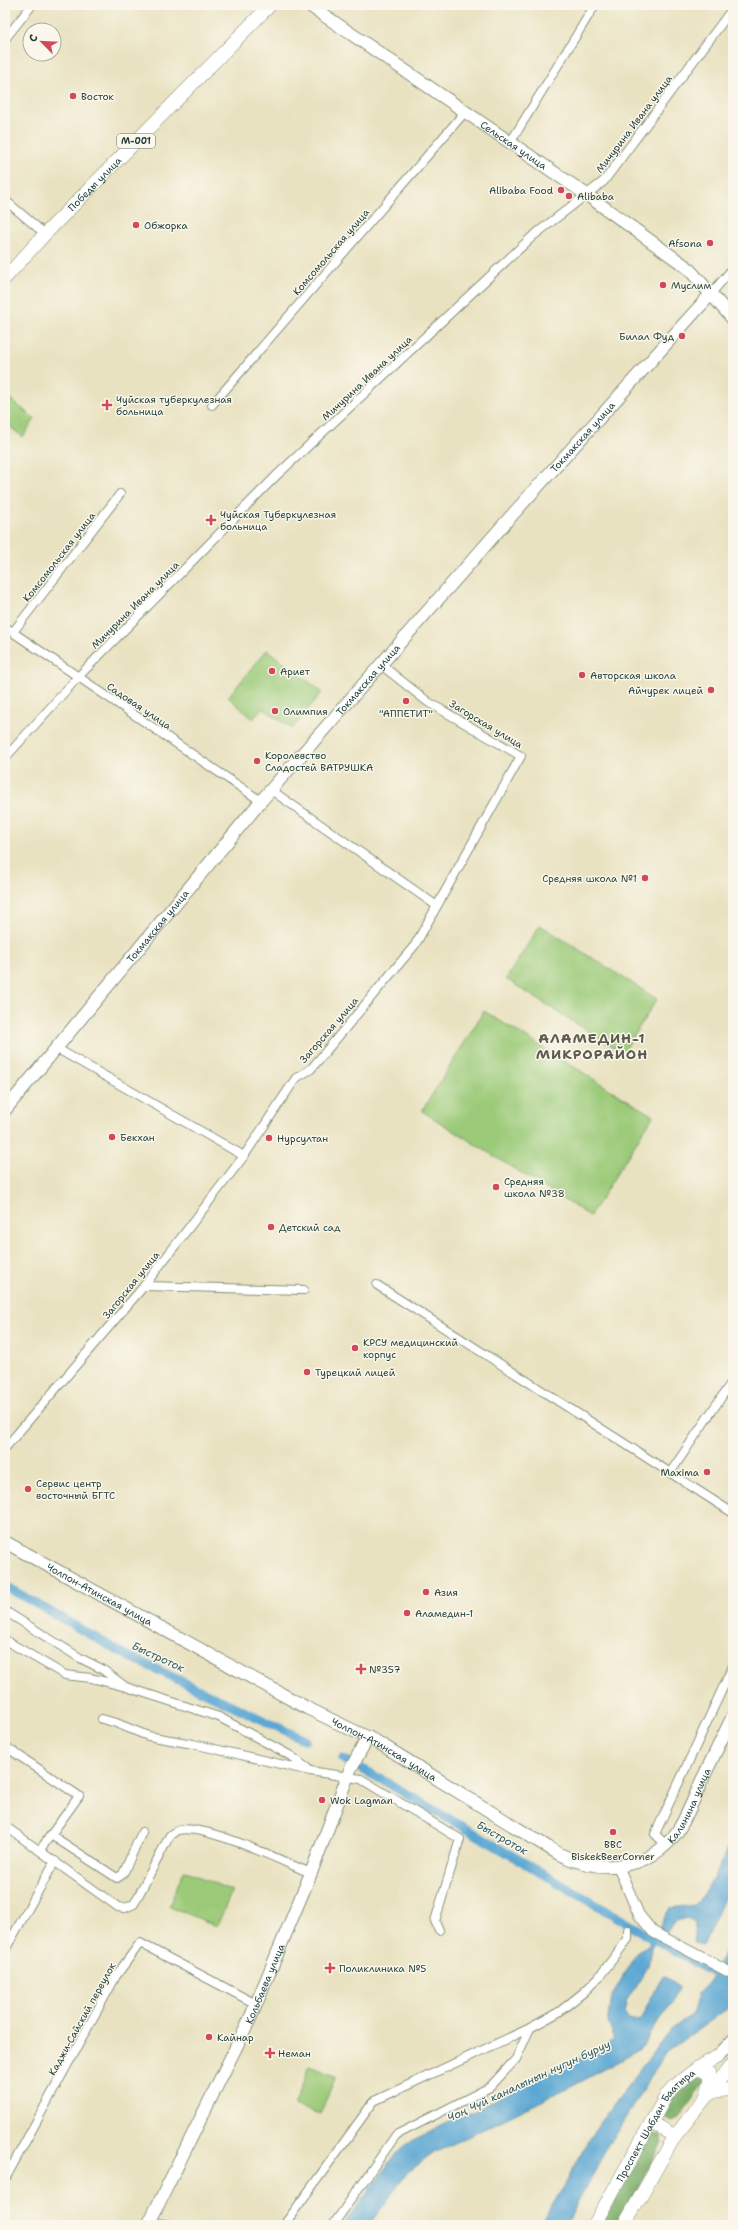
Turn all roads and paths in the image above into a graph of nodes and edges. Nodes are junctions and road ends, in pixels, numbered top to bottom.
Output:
1 (32, 5) edge
2 (270, 5) edge
3 (309, 5) edge
4 (595, 5) edge
5 (733, 8) edge
6 (8, 30) edge
7 (5, 39) edge
8 (465, 112) junction
9 (510, 144) junction
10 (587, 195) junction
11 (5, 200) edge
12 (45, 234) junction
13 (733, 268) edge
14 (5, 278) edge
15 (710, 295) junction
16 (733, 319) edge
17 (212, 405) dead end
18 (120, 494) dead end
19 (5, 626) edge
20 (13, 632) junction
21 (380, 664) junction
22 (78, 677) junction
23 (5, 758) edge
24 (271, 790) junction
25 (261, 802) junction
26 (438, 906) junction
27 (56, 1048) junction
28 (5, 1110) edge
29 (244, 1156) junction
30 (377, 1285) dead end
31 (144, 1286) junction
32 (304, 1290) dead end
33 (733, 1380) edge
34 (5, 1448) edge
35 (670, 1472) junction
36 (733, 1513) edge
37 (5, 1542) edge
38 (5, 1611) edge
39 (5, 1640) edge
40 (733, 1666) edge
41 (126, 1687) junction
42 (733, 1716) edge
43 (102, 1719) dead end
44 (368, 1737) junction
45 (9, 1749) dead end
46 (310, 1771) junction
47 (349, 1773) junction
48 (5, 1826) edge
49 (142, 1832) dead end
50 (51, 1835) junction
51 (666, 1845) junction
52 (40, 1850) junction
53 (55, 1862) junction
54 (618, 1866) junction
55 (311, 1873) junction
56 (439, 1930) dead end
57 (628, 1931) dead end
58 (5, 1950) edge
59 (733, 1974) edge
60 (256, 2004) junction
61 (530, 2028) junction
62 (733, 2040) edge
63 (717, 2057) junction
64 (733, 2057) edge
65 (696, 2068) junction
66 (731, 2070) edge
67 (733, 2089) edge
68 (706, 2096) junction
69 (651, 2122) junction
70 (675, 2136) junction
71 (5, 2179) edge
72 (149, 2223) edge
73 (172, 2225) edge
74 (284, 2225) edge
75 (333, 2225) edge
76 (594, 2225) edge
77 (624, 2225) edge

1 - 6 street
2 - 12 main road, Победы улица / М-001
3 - 8 main road, Сельская улица
4 - 9 street
5 - 10 street, Мичурина Ивана улица
6 - 7 street
8 - 9 main road, Сельская улица
8 - 17 street, Комсомольская улица
9 - 10 main road, Сельская улица
10 - 15 main road, Сельская улица
10 - 22 street, Мичурина Ивана улица
11 - 12 street
12 - 14 main road, Победы улица / М-001
13 - 15 street
15 - 16 main road, Сельская улица
15 - 21 main road, Токмакская улица
18 - 20 street, Комсомольская улица
19 - 20 street, Садовая улица
20 - 22 street, Садовая улица
21 - 24 main road, Токмакская улица
21 - 26 street, Загорская улица
22 - 23 street, Мичурина Ивана улица
22 - 25 street, Садовая улица
24 - 25 main road, Токмакская улица
24 - 26 street
25 - 27 main road, Токмакская улица
26 - 29 street, Загорская улица
27 - 28 main road, Токмакская улица
27 - 29 street
29 - 31 street, Загорская улица
30 - 35 street
31 - 32 street
31 - 34 street, Загорская улица
33 - 35 street
35 - 36 street
37 - 44 main road, Чолпон-Атинская улица
38 - 41 street
39 - 41 street
40 - 51 street
41 - 46 street
42 - 51 main road, Калинина улица
43 - 46 street
44 - 47 main road, Кольбаева улица
44 - 54 main road, Чолпон-Атинская улица
45 - 50 street
46 - 47 street
47 - 55 main road, Кольбаева улица
47 - 56 street
48 - 52 street
49 - 50 street
50 - 52 street
51 - 54 main road, Калинина улица
52 - 53 street
53 - 55 street
53 - 58 street
54 - 59 street
55 - 60 main road, Кольбаева улица
57 - 61 street
60 - 71 street, Каджи-Сайский переулок
60 - 72 main road, Кольбаева улица
61 - 74 street
61 - 75 street
62 - 63 main road, Проспект Шабдан Баатыра
63 - 64 main road
63 - 65 main road, Проспект Шабдан Баатыра
63 - 66 main road
65 - 68 main road
65 - 69 main road, Проспект Шабдан Баатыра
66 - 68 main road
67 - 68 main road
68 - 70 main road
69 - 70 main road
69 - 76 main road, Проспект Шабдан Баатыра
70 - 77 main road
72 - 73 street

